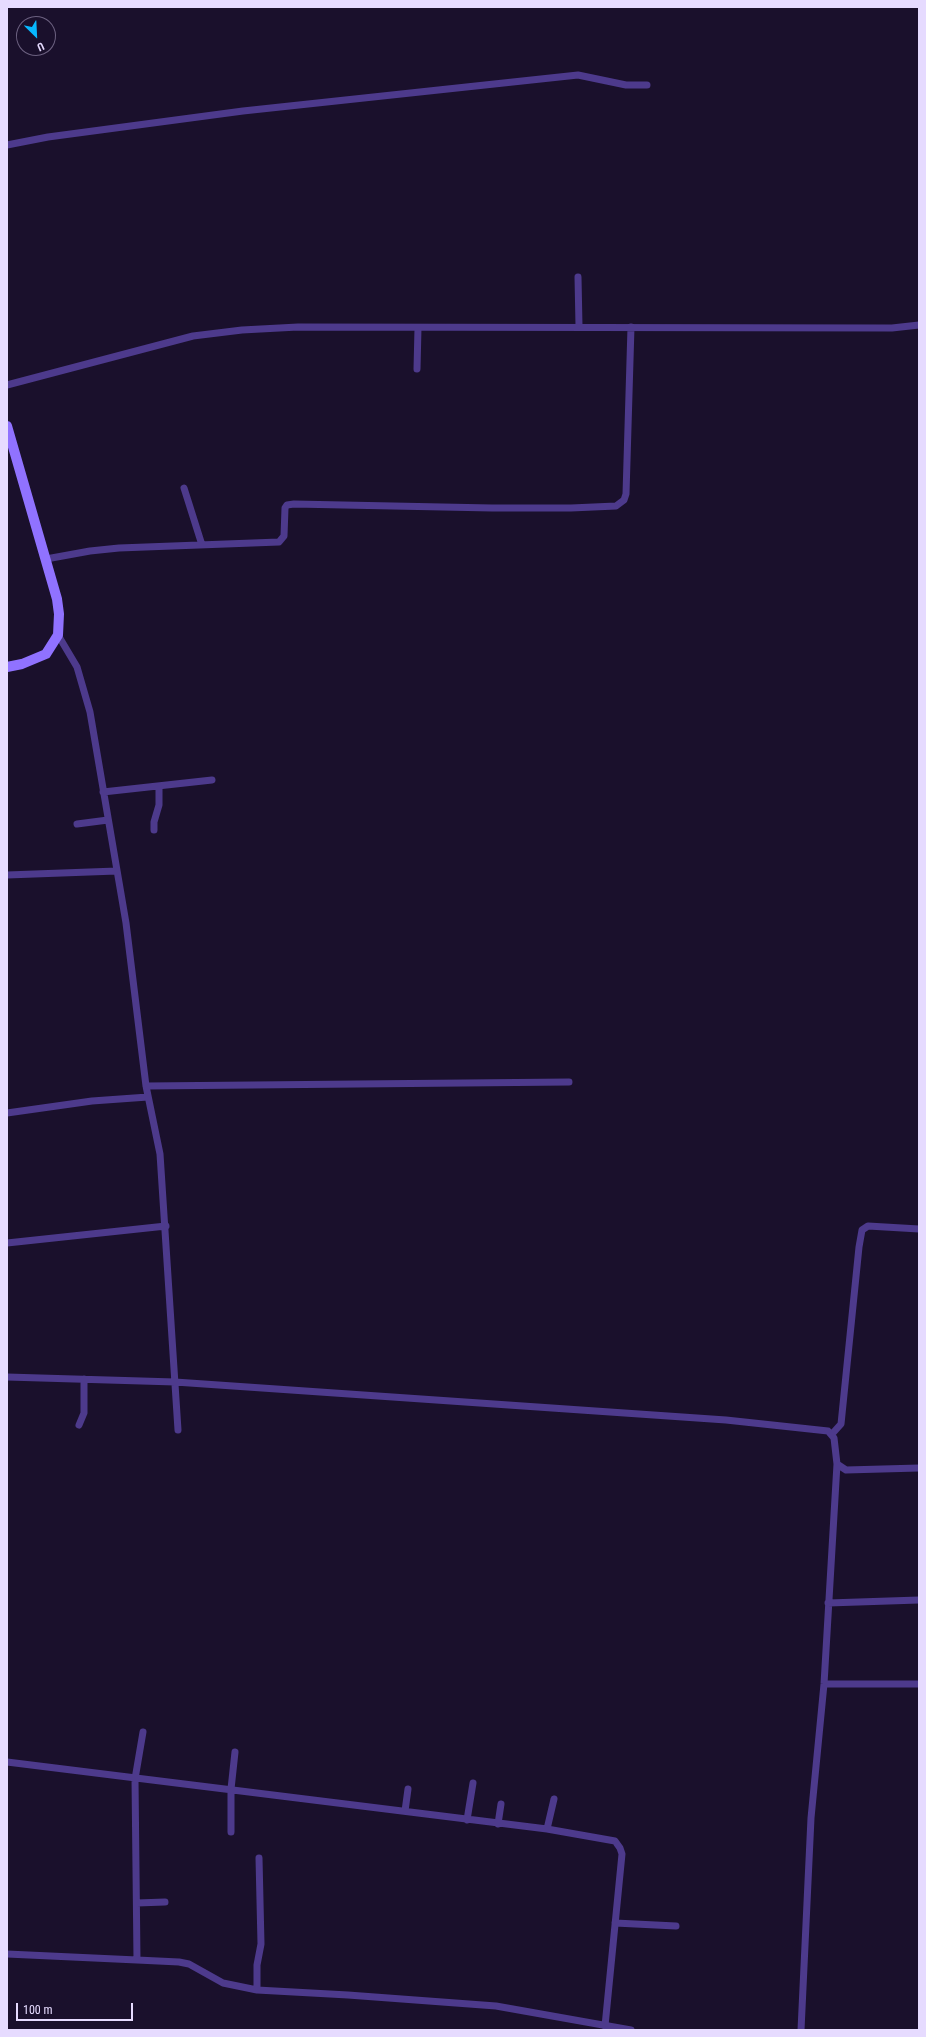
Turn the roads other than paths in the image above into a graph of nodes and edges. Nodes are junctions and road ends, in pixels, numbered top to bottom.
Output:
1 (647, 85) dead end
2 (7, 144) edge
3 (578, 277) dead end
4 (919, 325) edge
5 (579, 326) junction
6 (631, 327) junction
7 (418, 328) junction
8 (417, 370) dead end
9 (7, 385) edge
10 (7, 426) edge
11 (184, 488) dead end
12 (202, 545) junction
13 (46, 559) junction
14 (58, 636) junction
15 (7, 667) edge
16 (212, 780) dead end
17 (159, 786) junction
18 (103, 792) junction
19 (108, 820) junction
20 (77, 824) dead end
21 (154, 830) dead end
22 (117, 871) junction
23 (7, 875) edge
24 (569, 1082) dead end
25 (146, 1086) junction
26 (148, 1097) junction
27 (7, 1113) edge
28 (166, 1226) junction
29 (919, 1229) edge
30 (7, 1243) edge
31 (7, 1377) edge
32 (84, 1379) junction
33 (175, 1382) junction
34 (80, 1425) dead end
35 (178, 1430) dead end
36 (832, 1434) junction
37 (837, 1464) junction
38 (919, 1468) edge
39 (919, 1600) edge
40 (828, 1603) junction
41 (824, 1684) junction
42 (919, 1684) edge
43 (143, 1732) dead end
44 (235, 1752) dead end
45 (7, 1762) edge
46 (135, 1779) junction
47 (473, 1783) dead end
48 (231, 1789) junction
49 (408, 1789) dead end
50 (554, 1799) dead end
51 (501, 1804) dead end
52 (405, 1811) junction
53 (468, 1820) junction
54 (498, 1824) junction
55 (547, 1829) junction
56 (231, 1832) dead end
57 (259, 1858) dead end
58 (165, 1902) dead end
59 (137, 1903) junction
60 (615, 1923) junction
61 (676, 1926) dead end
62 (7, 1954) edge
63 (137, 1960) junction
64 (257, 1990) junction
65 (605, 2026) junction
66 (631, 2030) edge
67 (801, 2030) edge

1 - 2 street
3 - 5 street
4 - 6 street
5 - 6 street
5 - 7 street
6 - 12 street
7 - 8 street
7 - 9 street
10 - 13 main road
11 - 12 street
12 - 13 street
13 - 14 main road
14 - 15 main road
14 - 18 street
16 - 17 street
17 - 18 street
17 - 21 street
18 - 19 street
19 - 20 street
19 - 22 street
22 - 23 street
22 - 25 street
24 - 25 street
25 - 26 street
26 - 27 street
26 - 28 street
28 - 30 street
28 - 33 street
29 - 36 street
31 - 32 street
32 - 33 street
32 - 34 street
33 - 35 street
33 - 36 street
36 - 37 street
37 - 38 street
37 - 40 street
39 - 40 street
40 - 41 street
41 - 42 street
41 - 67 street
43 - 46 street
44 - 48 street
45 - 46 street
46 - 48 street
46 - 59 street
47 - 53 street
48 - 52 street
48 - 56 street
49 - 52 street
50 - 55 street
51 - 54 street
52 - 53 street
53 - 54 street
54 - 55 street
55 - 60 street
57 - 64 street
58 - 59 street
59 - 63 street
60 - 61 street
60 - 65 street
62 - 63 street
63 - 64 street
64 - 65 street
65 - 66 street

